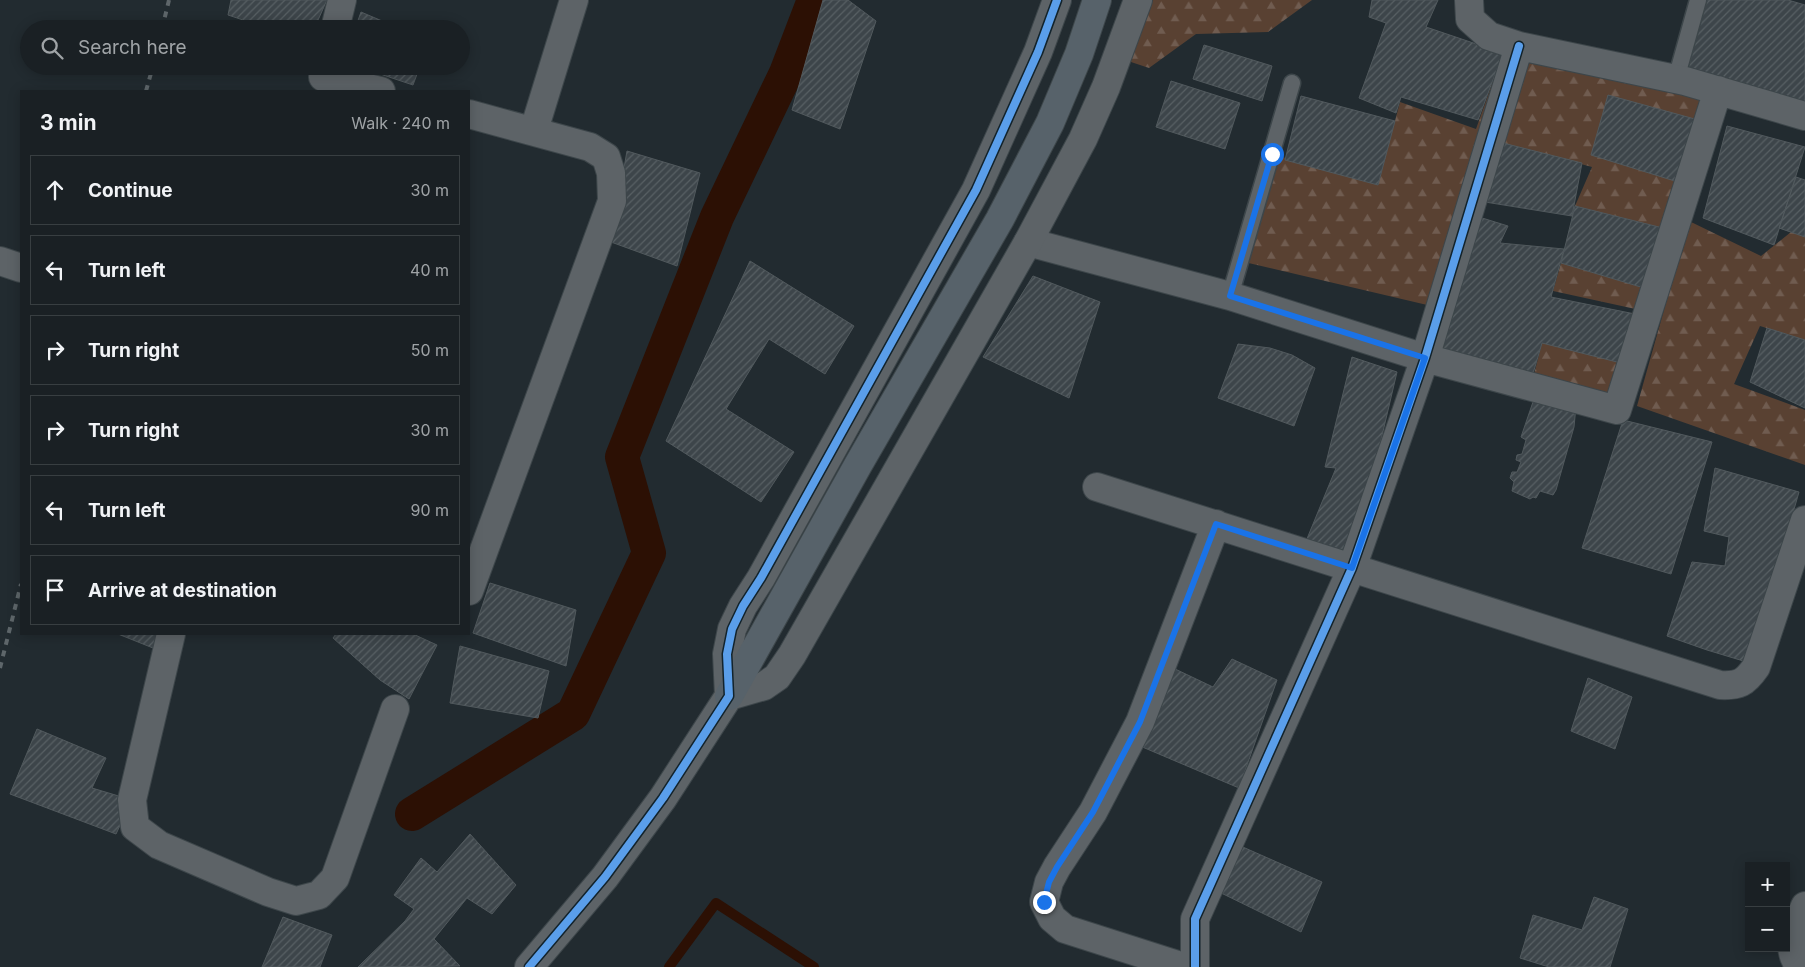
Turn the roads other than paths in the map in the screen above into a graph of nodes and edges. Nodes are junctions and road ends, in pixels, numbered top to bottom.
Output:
1 (342, 0) edge
2 (574, 0) edge
3 (1057, 0) edge
4 (1097, 0) edge
5 (1138, 0) edge
6 (1469, 0) edge
7 (1698, 0) edge
8 (337, 20) edge
9 (1519, 46) junction
10 (322, 78) edge
11 (1676, 79) junction
12 (1292, 83) dead end
13 (376, 90) edge
14 (1718, 90) junction
15 (470, 114) edge
16 (1805, 116) edge
17 (534, 130) junction
18 (1028, 242) junction
19 (0, 261) edge
20 (20, 268) edge
21 (1230, 296) junction
22 (1425, 358) junction
23 (1097, 487) dead end
24 (1805, 520) edge
25 (1216, 524) junction
26 (1352, 568) junction
27 (470, 588) edge
28 (171, 635) edge
29 (729, 696) junction
30 (395, 709) dead end
31 (1805, 906) edge
32 (529, 967) edge
33 (1184, 967) edge
34 (1195, 967) edge
35 (1802, 967) edge

1 - 8 street
2 - 17 street
3 - 29 street
4 - 29 highway
5 - 18 street
6 - 9 street
7 - 11 lane
9 - 11 street
9 - 22 street
10 - 13 street
11 - 14 street
12 - 21 lane
14 - 16 street
14 - 22 street
15 - 17 street
17 - 27 street
18 - 21 street
18 - 29 street
19 - 20 street
21 - 22 street
22 - 26 street
23 - 25 street
24 - 26 street
25 - 26 street
25 - 33 street
26 - 34 street
28 - 30 street
29 - 32 street
31 - 35 street

